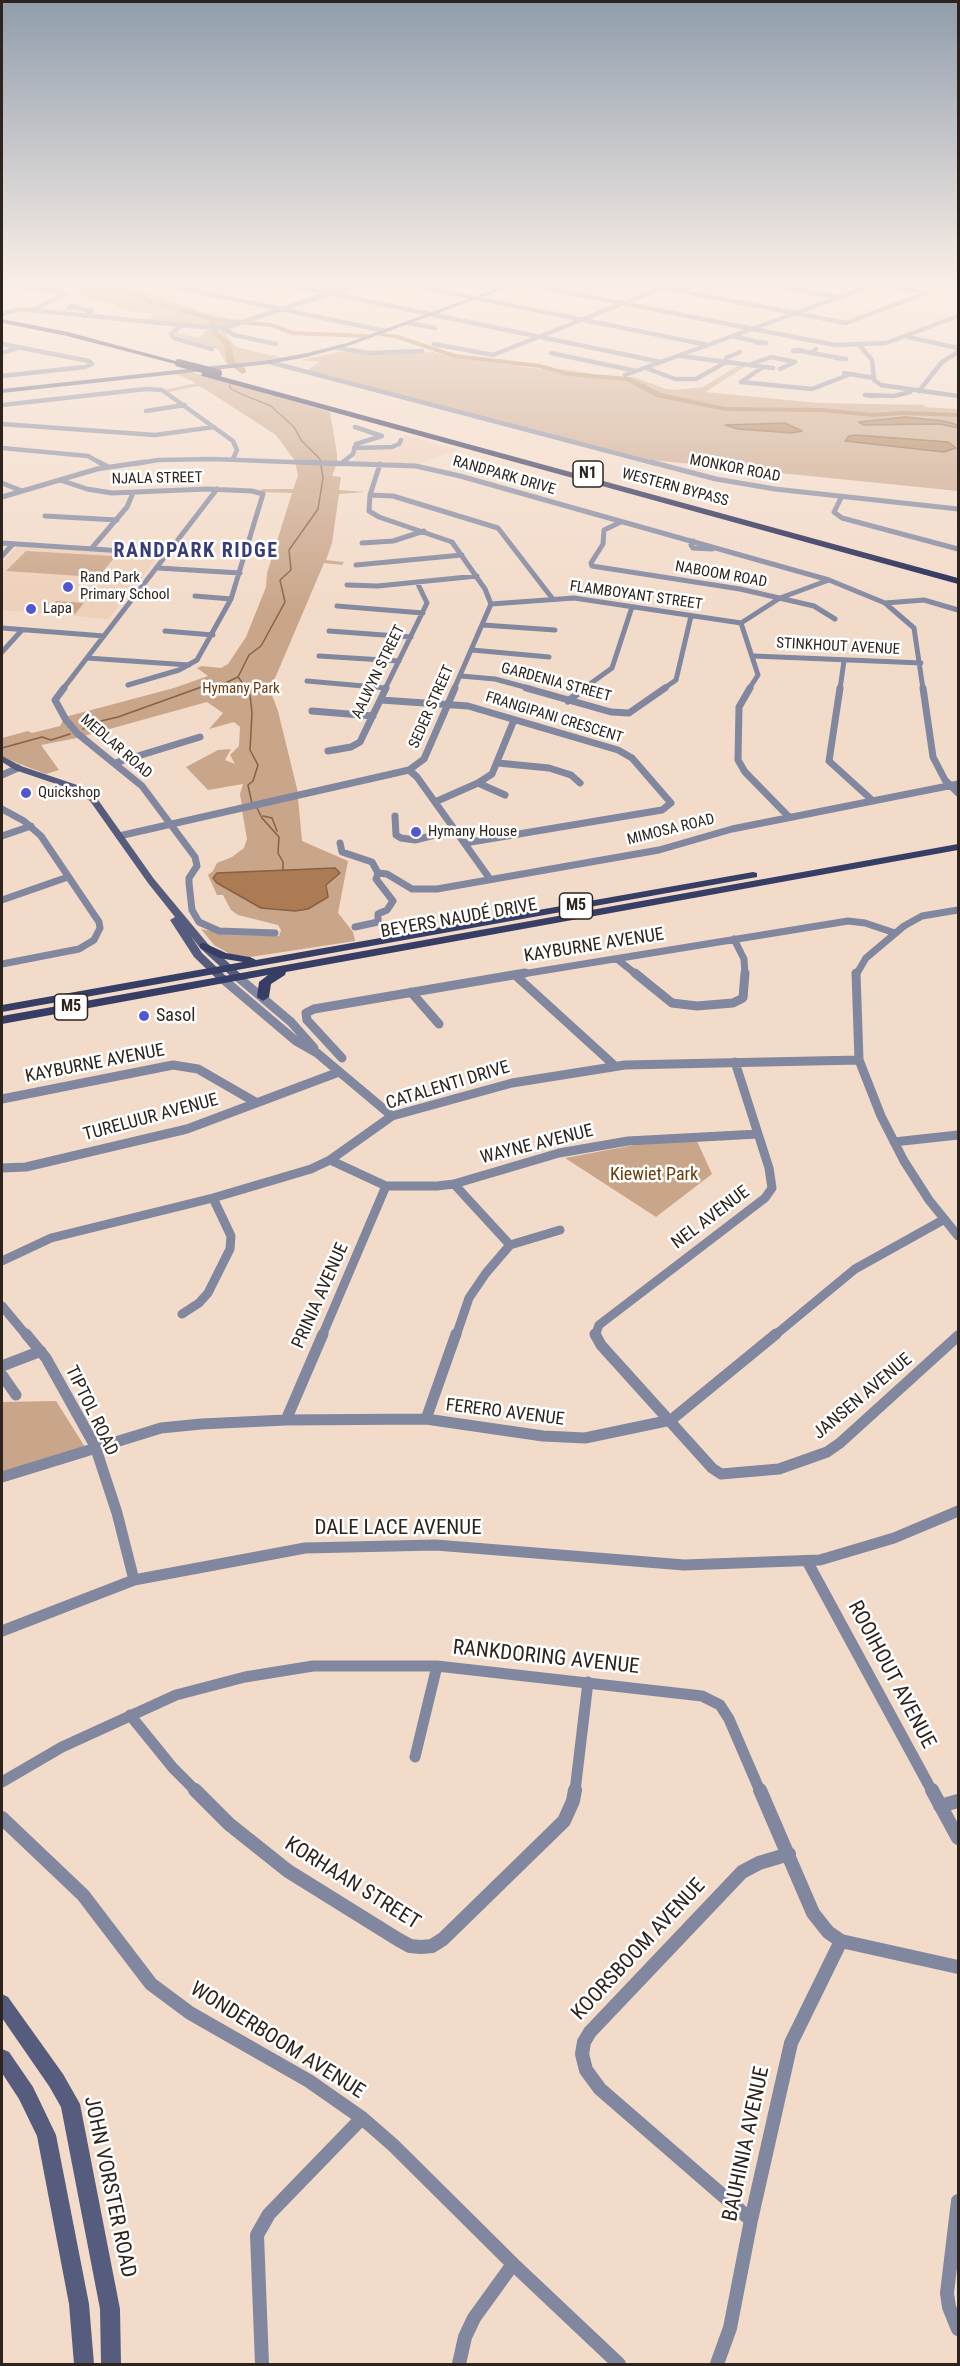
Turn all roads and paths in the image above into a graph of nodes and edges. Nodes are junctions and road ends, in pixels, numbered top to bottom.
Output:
1 (102, 394) edge
2 (171, 394) edge
3 (280, 394) edge
4 (297, 394) edge
5 (392, 394) edge
6 (900, 394) edge
7 (875, 396) dead end
8 (2, 405) edge
9 (185, 405) junction
10 (146, 411) dead end
11 (2, 424) edge
12 (214, 427) junction
13 (355, 427) dead end
14 (401, 440) dead end
15 (2, 448) edge
16 (354, 448) junction
17 (233, 459) junction
18 (343, 462) junction
19 (380, 464) junction
20 (108, 467) junction
21 (60, 480) junction
22 (2, 483) edge
23 (217, 489) junction
24 (22, 491) junction
25 (133, 493) junction
26 (370, 495) junction
27 (842, 496) junction
28 (2, 497) edge
29 (958, 508) edge
30 (45, 516) dead end
31 (117, 520) junction
32 (621, 522) junction
33 (424, 531) junction
34 (2, 543) edge
35 (362, 543) dead end
36 (13, 544) junction
37 (91, 549) junction
38 (958, 549) edge
39 (231, 550) dead end
40 (247, 550) junction
41 (169, 554) junction
42 (462, 555) junction
43 (2, 556) edge
44 (356, 565) dead end
45 (158, 568) junction
46 (240, 573) junction
47 (958, 574) edge
48 (477, 576) junction
49 (829, 580) junction
50 (958, 580) edge
51 (417, 582) junction
52 (347, 585) dead end
53 (195, 596) dead end
54 (552, 598) junction
55 (780, 598) junction
56 (231, 599) junction
57 (885, 603) junction
58 (491, 604) junction
59 (337, 606) dead end
60 (632, 607) junction
61 (958, 610) edge
62 (423, 613) junction
63 (691, 616) junction
64 (835, 619) dead end
65 (741, 623) junction
66 (483, 626) junction
67 (2, 628) edge
68 (22, 630) junction
69 (555, 630) dead end
70 (165, 631) dead end
71 (329, 631) dead end
72 (213, 635) junction
73 (104, 636) junction
74 (411, 637) junction
75 (472, 650) junction
76 (2, 652) edge
77 (319, 656) dead end
78 (753, 656) junction
79 (87, 657) junction
80 (549, 657) dead end
81 (844, 661) junction
82 (399, 662) junction
83 (921, 663) junction
84 (191, 665) junction
85 (461, 676) junction
86 (307, 681) dead end
87 (128, 685) dead end
88 (386, 688) junction
89 (381, 700) junction
90 (568, 701) junction
91 (448, 704) junction
92 (312, 711) dead end
93 (373, 716) junction
94 (514, 720) junction
95 (200, 737) dead end
96 (328, 751) dead end
97 (2, 759) edge
98 (115, 762) junction
99 (498, 763) junction
100 (18, 768) junction
101 (409, 771) junction
102 (2, 775) edge
103 (478, 783) junction
104 (580, 783) dead end
105 (955, 785) edge
106 (958, 793) edge
107 (505, 795) dead end
108 (873, 801) junction
109 (435, 802) junction
110 (2, 809) edge
111 (395, 816) dead end
112 (789, 817) junction
113 (170, 824) junction
114 (31, 826) junction
115 (455, 830) junction
116 (2, 836) edge
117 (119, 836) junction
118 (958, 838) edge
119 (340, 843) dead end
120 (465, 843) junction
121 (958, 847) edge
122 (378, 873) junction
123 (68, 877) junction
124 (490, 879) junction
125 (151, 881) junction
126 (2, 900) edge
127 (958, 909) edge
128 (355, 927) dead end
129 (275, 933) dead end
130 (895, 933) junction
131 (734, 939) junction
132 (204, 946) junction
133 (617, 958) junction
134 (281, 959) junction
135 (2, 964) edge
136 (303, 964) junction
137 (213, 972) junction
138 (226, 975) junction
139 (515, 975) junction
140 (239, 978) junction
141 (411, 992) junction
142 (263, 997) junction
143 (2, 1009) edge
144 (2, 1020) edge
145 (439, 1024) dead end
146 (317, 1053) junction
147 (342, 1058) dead end
148 (859, 1060) junction
149 (735, 1062) junction
150 (615, 1066) junction
151 (339, 1072) junction
152 (2, 1100) edge
153 (257, 1103) junction
154 (392, 1116) junction
155 (758, 1134) junction
156 (958, 1135) edge
157 (894, 1142) junction
158 (330, 1160) junction
159 (2, 1168) edge
160 (454, 1184) junction
161 (386, 1186) junction
162 (213, 1198) junction
163 (943, 1220) junction
164 (560, 1230) dead end
165 (958, 1236) edge
166 (510, 1245) junction
167 (2, 1261) edge
168 (2, 1306) edge
169 (182, 1314) dead end
170 (595, 1332) joint
171 (958, 1336) edge
172 (41, 1351) junction
173 (2, 1366) edge
174 (2, 1375) edge
175 (16, 1395) dead end
176 (286, 1419) junction
177 (426, 1419) junction
178 (671, 1420) junction
179 (95, 1446) junction
180 (2, 1476) edge
181 (958, 1511) edge
182 (807, 1561) junction
183 (134, 1580) junction
184 (2, 1632) edge
185 (437, 1666) junction
186 (588, 1682) junction
187 (130, 1715) junction
188 (415, 1757) dead end
189 (2, 1782) edge
190 (958, 1801) edge
191 (940, 1806) junction
192 (2, 1818) edge
193 (958, 1838) edge
194 (789, 1854) junction
195 (841, 1941) junction
196 (958, 1967) edge
197 (2, 2003) edge
198 (2, 2058) edge
199 (362, 2118) junction
200 (958, 2201) edge
201 (751, 2220) junction
202 (513, 2264) junction
203 (958, 2329) edge
204 (84, 2364) edge
205 (111, 2364) edge
206 (262, 2364) edge
207 (459, 2364) edge
208 (619, 2364) edge
209 (717, 2364) edge

1 - 8 street
2 - 9 street
3 - 50 highway, WESTERN BYPASS / N1, bridge
4 - 47 highway, WESTERN BYPASS / N1, bridge
5 - 27 street, MONKOR ROAD
6 - 7 street
9 - 10 street
9 - 12 street
11 - 12 street
12 - 17 street
13 - 16 street
14 - 16 street
15 - 20 street
16 - 18 street
17 - 18 street, RANDPARK DRIVE
17 - 20 street, RANDPARK DRIVE
18 - 19 street, RANDPARK DRIVE
19 - 26 street
19 - 32 street, RANDPARK DRIVE
20 - 21 street, RANDPARK DRIVE
21 - 24 street, RANDPARK DRIVE
21 - 25 street, NJALA STREET
22 - 24 street
23 - 25 street, NJALA STREET
23 - 40 street, NJALA STREET
23 - 41 street, MEDLAR ROAD
24 - 28 street, RANDPARK DRIVE
25 - 31 street
26 - 33 street
26 - 54 street
27 - 29 street, MONKOR ROAD
27 - 38 street
30 - 31 street
31 - 37 street
32 - 49 street, RANDPARK DRIVE
32 - 55 street, NABOOM ROAD
33 - 35 street
33 - 42 street
34 - 36 street
36 - 37 street
36 - 43 street
37 - 41 street
39 - 40 street
40 - 46 street
41 - 45 street, MEDLAR ROAD
42 - 44 street
42 - 48 street
45 - 46 street
45 - 73 street, MEDLAR ROAD
46 - 56 street
48 - 51 street
48 - 58 street
49 - 55 street
49 - 57 street, RANDPARK DRIVE
51 - 52 street
51 - 62 street, AALWYN STREET
53 - 56 street
54 - 58 street, FLAMBOYANT STREET
54 - 60 street, FLAMBOYANT STREET
55 - 64 street, NABOOM ROAD
55 - 65 street
56 - 72 street
57 - 61 street
57 - 83 street, RANDPARK DRIVE
58 - 66 street, SEDER STREET
59 - 62 street
60 - 63 street, FLAMBOYANT STREET
60 - 90 street
62 - 74 street, AALWYN STREET
63 - 65 street, FLAMBOYANT STREET
63 - 90 street, GARDENIA STREET
65 - 78 street
66 - 69 street
66 - 75 street, SEDER STREET
67 - 68 street
68 - 73 street
68 - 76 street
70 - 72 street
71 - 74 street
72 - 84 street
73 - 79 street, MEDLAR ROAD
74 - 82 street, AALWYN STREET
75 - 80 street
75 - 85 street, SEDER STREET
77 - 82 street
78 - 81 street, STINKHOUT AVENUE
78 - 112 street
79 - 84 street
79 - 98 street, MEDLAR ROAD
81 - 83 street, STINKHOUT AVENUE
81 - 108 street
82 - 88 street, AALWYN STREET
83 - 105 street, RANDPARK DRIVE
84 - 87 street
85 - 90 street, GARDENIA STREET
85 - 91 street, SEDER STREET
86 - 88 street
88 - 89 street, AALWYN STREET
89 - 91 street, FRANGIPANI CRESCENT
89 - 93 street, AALWYN STREET
91 - 94 street, FRANGIPANI CRESCENT
91 - 101 street, SEDER STREET
92 - 93 street
93 - 96 street, AALWYN STREET
94 - 99 street
94 - 120 street, FRANGIPANI CRESCENT
95 - 98 street
97 - 100 street
98 - 113 street, MEDLAR ROAD
99 - 103 street
99 - 104 street
100 - 102 street
100 - 117 street
101 - 109 street
101 - 113 street, SEDER STREET
103 - 107 street
103 - 109 street
105 - 106 street, RANDPARK DRIVE
105 - 108 street, MIMOSA ROAD
108 - 112 street, MIMOSA ROAD
109 - 115 street
110 - 114 street
111 - 115 street
112 - 124 street, MIMOSA ROAD
113 - 117 street, SEDER STREET
113 - 129 street, MEDLAR ROAD
114 - 116 street
114 - 123 street
115 - 120 street
117 - 125 street
118 - 134 main road, BEYERS NAUDÉ DRIVE / M5
119 - 122 street
120 - 124 street
121 - 136 main road, BEYERS NAUDÉ DRIVE / M5
122 - 124 street, MIMOSA ROAD
122 - 128 street
123 - 126 street
123 - 135 street
125 - 132 street
125 - 137 street
127 - 130 street
130 - 131 street, KAYBURNE AVENUE
130 - 148 street
131 - 133 street, KAYBURNE AVENUE
131 - 133 street
132 - 134 main road
132 - 138 street
133 - 139 street, KAYBURNE AVENUE
134 - 138 main road, BEYERS NAUDÉ DRIVE / M5
136 - 140 main road, BEYERS NAUDÉ DRIVE / M5
136 - 142 main road
137 - 138 main road, BEYERS NAUDÉ DRIVE / M5
137 - 143 main road, BEYERS NAUDÉ DRIVE / M5
138 - 140 main road, BEYERS NAUDÉ DRIVE / M5
138 - 144 main road, BEYERS NAUDÉ DRIVE / M5
138 - 146 street
139 - 141 street, KAYBURNE AVENUE
139 - 150 street
140 - 142 street
141 - 145 street
141 - 147 street, KAYBURNE AVENUE
142 - 146 street
146 - 151 street
148 - 149 street, CATALENTI DRIVE
148 - 157 street
149 - 150 street, CATALENTI DRIVE
149 - 155 street, NEL AVENUE
150 - 154 street, CATALENTI DRIVE
151 - 153 street, TURELUUR AVENUE
151 - 154 street
152 - 153 street, KAYBURNE AVENUE
153 - 159 street, TURELUUR AVENUE
154 - 158 street, CATALENTI DRIVE
155 - 160 street, WAYNE AVENUE
155 - 170 street, NEL AVENUE
156 - 157 street
157 - 163 street
158 - 161 street, WAYNE AVENUE
158 - 162 street, CATALENTI DRIVE
160 - 161 street, WAYNE AVENUE
160 - 166 street
161 - 176 street, PRINIA AVENUE
162 - 167 street, CATALENTI DRIVE
162 - 169 street
163 - 165 street
163 - 178 street, FERERO AVENUE
164 - 166 street
166 - 177 street
168 - 172 street, TIPTOL ROAD
170 - 178 street, JANSEN AVENUE
171 - 178 street, JANSEN AVENUE
172 - 173 street
172 - 179 street, TIPTOL ROAD
174 - 175 street
176 - 177 street, FERERO AVENUE
176 - 179 street, FERERO AVENUE
177 - 178 street, FERERO AVENUE
179 - 180 street, FERERO AVENUE
179 - 183 street, TIPTOL ROAD
181 - 182 street, DALE LACE AVENUE
182 - 183 street, DALE LACE AVENUE
182 - 191 street, ROOIHOUT AVENUE
183 - 184 street, DALE LACE AVENUE
185 - 186 street, RANKDORING AVENUE
185 - 187 street, RANKDORING AVENUE
185 - 188 street
186 - 187 street, KORHAAN STREET
186 - 194 street, RANKDORING AVENUE
187 - 189 street, RANKDORING AVENUE
190 - 191 street
191 - 193 street, ROOIHOUT AVENUE
192 - 199 street, WONDERBOOM AVENUE
194 - 195 street, RANKDORING AVENUE
194 - 201 street, KOORSBOOM AVENUE
195 - 196 street, RANKDORING AVENUE
195 - 201 street, BAUHINIA AVENUE
197 - 205 street, JOHN VORSTER ROAD
198 - 204 street
199 - 202 street, WONDERBOOM AVENUE
199 - 206 street
200 - 203 street
201 - 209 street, BAUHINIA AVENUE
202 - 207 street
202 - 208 street, WONDERBOOM AVENUE

